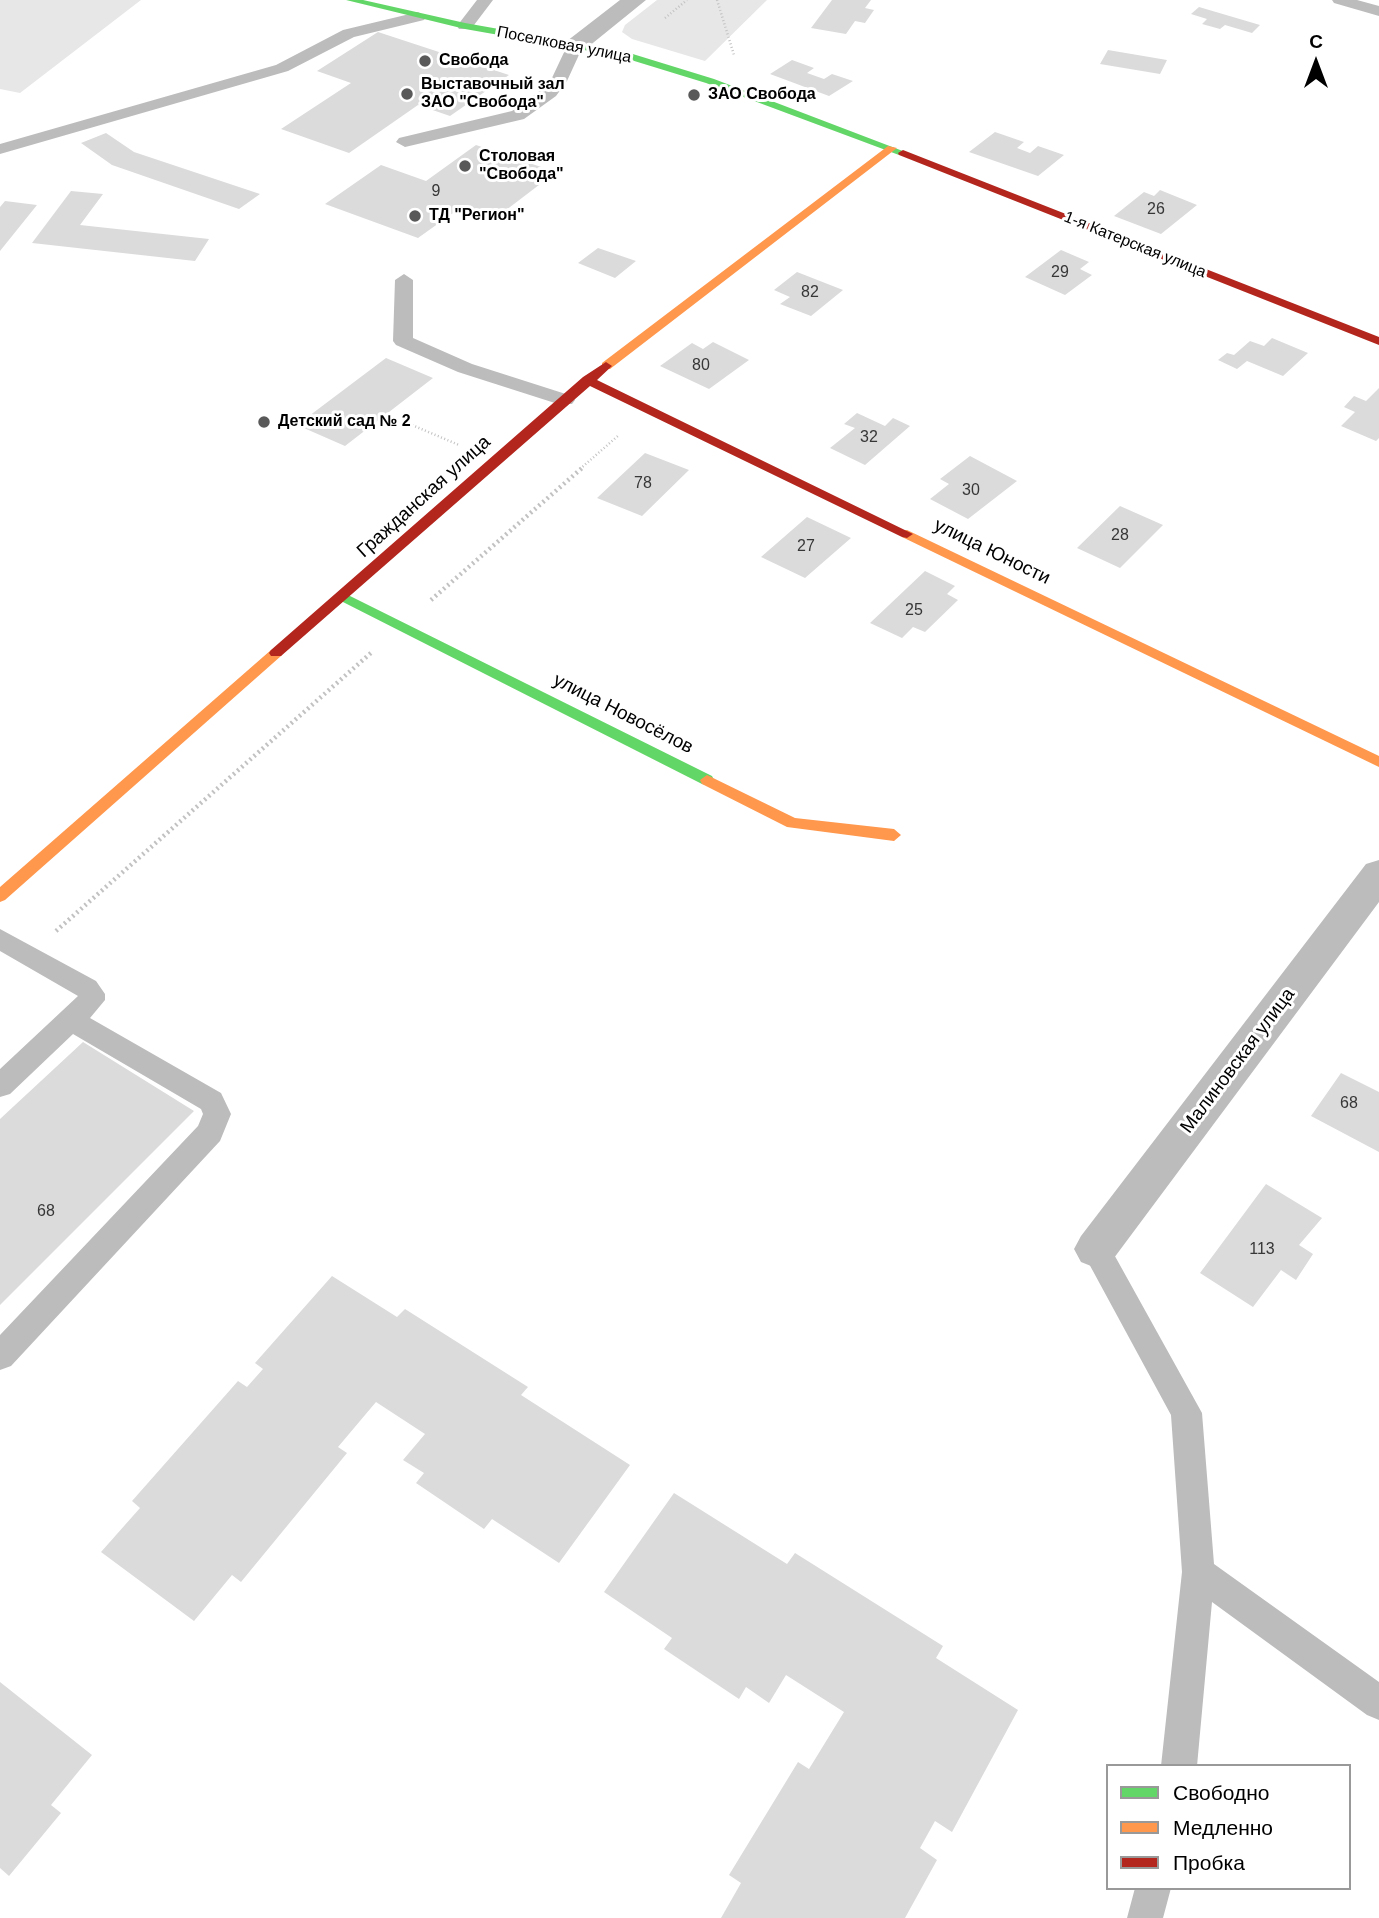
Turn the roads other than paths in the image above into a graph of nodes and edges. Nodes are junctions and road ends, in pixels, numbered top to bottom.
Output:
1 (351, 0) edge
2 (485, 0) edge
3 (634, 0) edge
4 (1340, 0) edge
5 (1379, 11) edge
6 (418, 17) junction
7 (465, 26) junction
8 (575, 46) junction
9 (405, 142) dead end
10 (891, 148) junction
11 (0, 149) edge
12 (404, 280) dead end
13 (1379, 341) edge
14 (587, 380) junction
15 (565, 400) junction
16 (344, 597) junction
17 (1379, 762) edge
18 (894, 835) dead end
19 (1379, 874) edge
20 (0, 896) edge
21 (0, 939) edge
22 (71, 1020) junction
23 (0, 1086) edge
24 (1096, 1249) joint
25 (0, 1356) edge
26 (1198, 1572) junction
27 (1379, 1703) edge
28 (1179, 1764) edge
29 (1152, 1890) edge
30 (1145, 1918) edge

1 - 6 street, Поселковая улица
2 - 7 lane
3 - 8 street
4 - 5 lane
6 - 7 street, Поселковая улица
6 - 11 lane
7 - 8 street, Поселковая улица
8 - 9 lane
8 - 10 street, Поселковая улица
10 - 13 street, 1-я Катерская улица
10 - 14 street, Гражданская улица
12 - 15 lane
14 - 15 street, Гражданская улица
14 - 17 street, улица Юности
15 - 16 street, Гражданская улица
16 - 18 street, улица Новосёлов
16 - 20 street, Гражданская улица
19 - 24 street, Малиновская улица
21 - 22 lane
22 - 23 lane
22 - 25 lane
24 - 26 lane
26 - 27 lane
26 - 28 lane
29 - 30 lane

